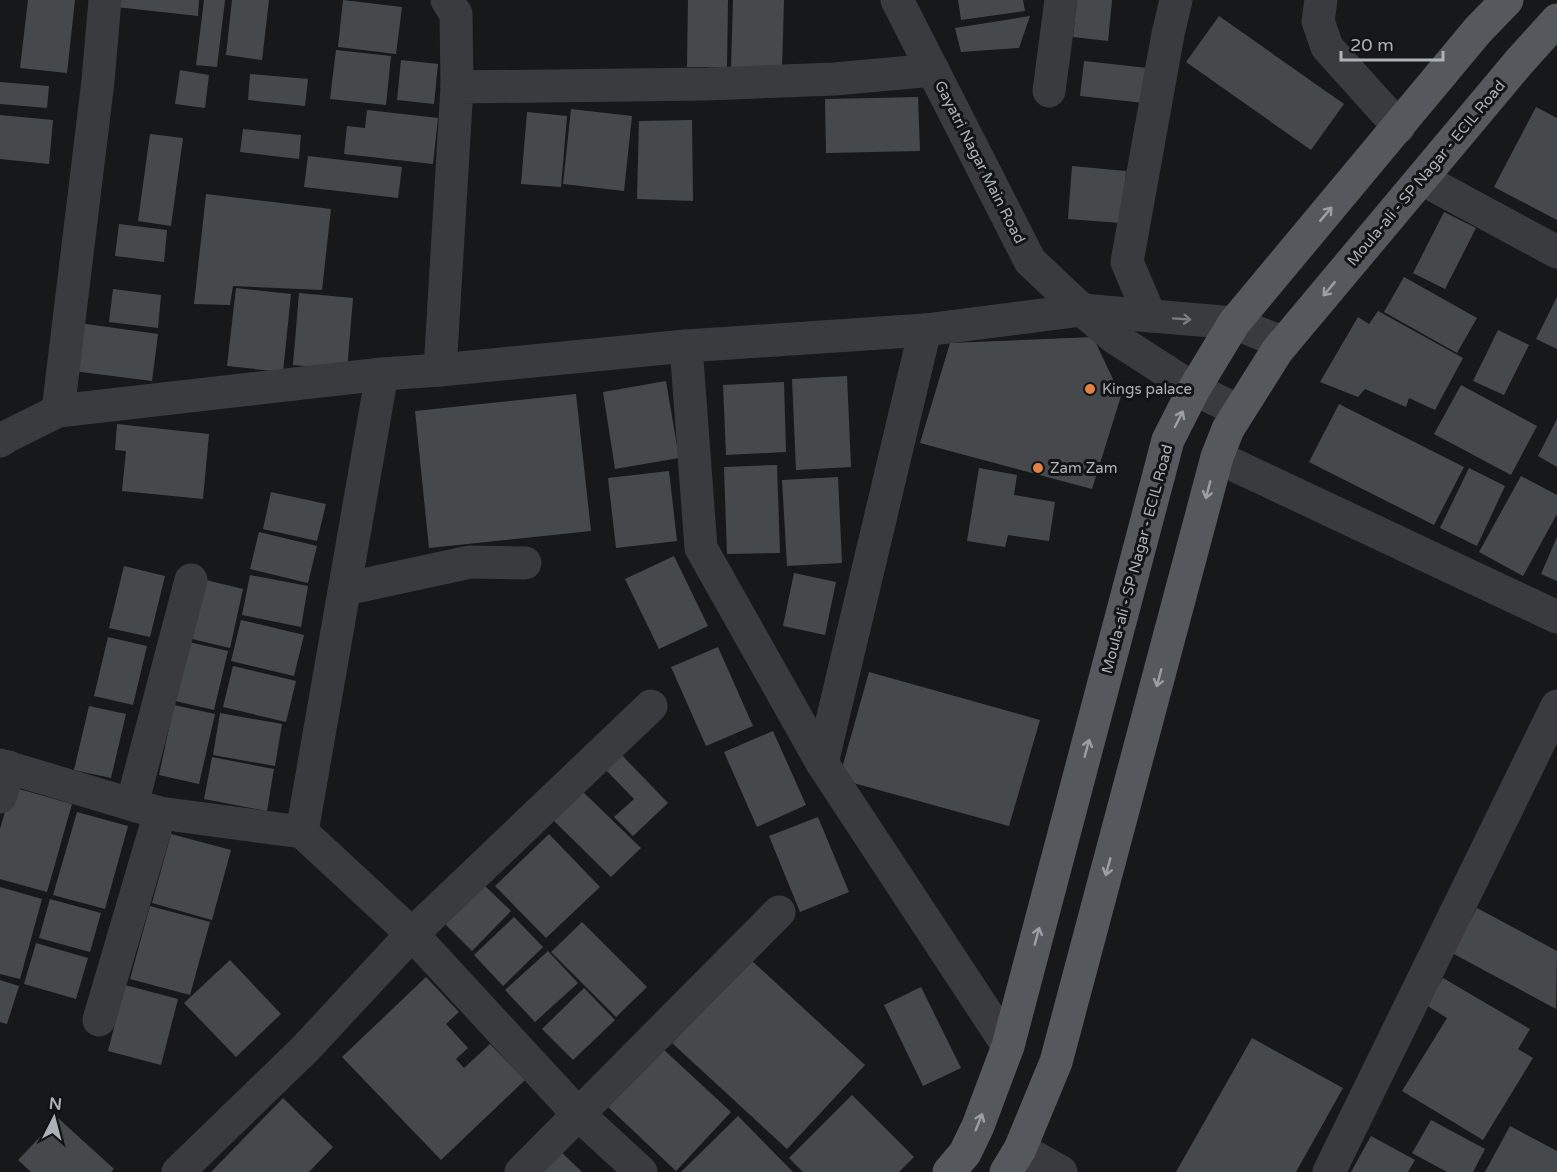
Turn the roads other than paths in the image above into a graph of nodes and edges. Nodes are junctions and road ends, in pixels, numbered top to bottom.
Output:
1 (105, 0) edge
2 (447, 0) edge
3 (897, 0) edge
4 (1061, 0) edge
5 (1176, 0) edge
6 (1321, 0) edge
7 (1499, 2) edge
8 (1554, 30) edge
9 (933, 70) junction
10 (457, 87) junction
11 (1049, 90) dead end
12 (1399, 127) junction
13 (1422, 179) junction
14 (1557, 252) edge
15 (1082, 310) junction
16 (1150, 316) junction
17 (1234, 323) junction
18 (925, 330) junction
19 (1284, 343) junction
20 (686, 346) junction
21 (440, 370) junction
22 (382, 374) junction
23 (1194, 389) junction
24 (58, 411) junction
25 (1239, 411) junction
26 (2, 437) edge
27 (1216, 457) junction
28 (525, 563) dead end
29 (191, 580) dead end
30 (345, 588) junction
31 (1557, 617) edge
32 (651, 706) dead end
33 (1557, 706) edge
34 (822, 764) junction
35 (3, 776) edge
36 (146, 808) junction
37 (302, 832) junction
38 (779, 912) dead end
39 (412, 934) junction
40 (99, 1020) dead end
41 (1008, 1046) junction
42 (579, 1115) junction
43 (1012, 1161) edge
44 (178, 1172) edge
45 (521, 1172) edge
46 (641, 1172) edge
47 (949, 1172) edge
48 (1061, 1172) edge
49 (1329, 1172) edge

1 - 24 street
2 - 10 street
3 - 9 street, Gayatri Nagar Main Road
4 - 11 street
5 - 16 street
6 - 12 street
7 - 12 main road, Moula-ali - SP Nagar - ECIL Road
8 - 13 main road, Moula-ali - SP Nagar - ECIL Road
9 - 10 street
9 - 15 street, Gayatri Nagar Main Road
10 - 21 street
17 -> 12 main road, Moula-ali - SP Nagar - ECIL Road
13 - 14 street
13 -> 19 main road, Moula-ali - SP Nagar - ECIL Road
15 - 16 street
15 - 18 street
15 - 23 street, Gayatri Nagar Main Road
16 -> 17 street
17 - 19 street
17 - 23 main road, Moula-ali - SP Nagar - ECIL Road
18 - 20 street
18 - 34 street
19 - 25 main road, Moula-ali - SP Nagar - ECIL Road
20 - 21 street
20 - 34 street
21 - 22 street
22 - 24 street
22 - 30 street
23 - 25 street, Gayatri Nagar Main Road
41 -> 23 main road, Moula-ali - SP Nagar - ECIL Road
24 - 26 street
25 - 27 main road, Moula-ali - SP Nagar - ECIL Road
27 - 31 street
27 -> 43 main road, Moula-ali - SP Nagar - ECIL Road
28 - 30 street
29 - 36 street
30 - 37 street
32 - 39 street
33 - 49 street
34 - 41 street
35 - 36 street
36 - 37 street
36 - 40 street
37 - 39 street
38 - 42 street
39 - 42 street
39 - 44 street
47 -> 41 main road, Moula-ali - SP Nagar - ECIL Road
42 - 45 street
42 - 46 street
43 - 48 street

